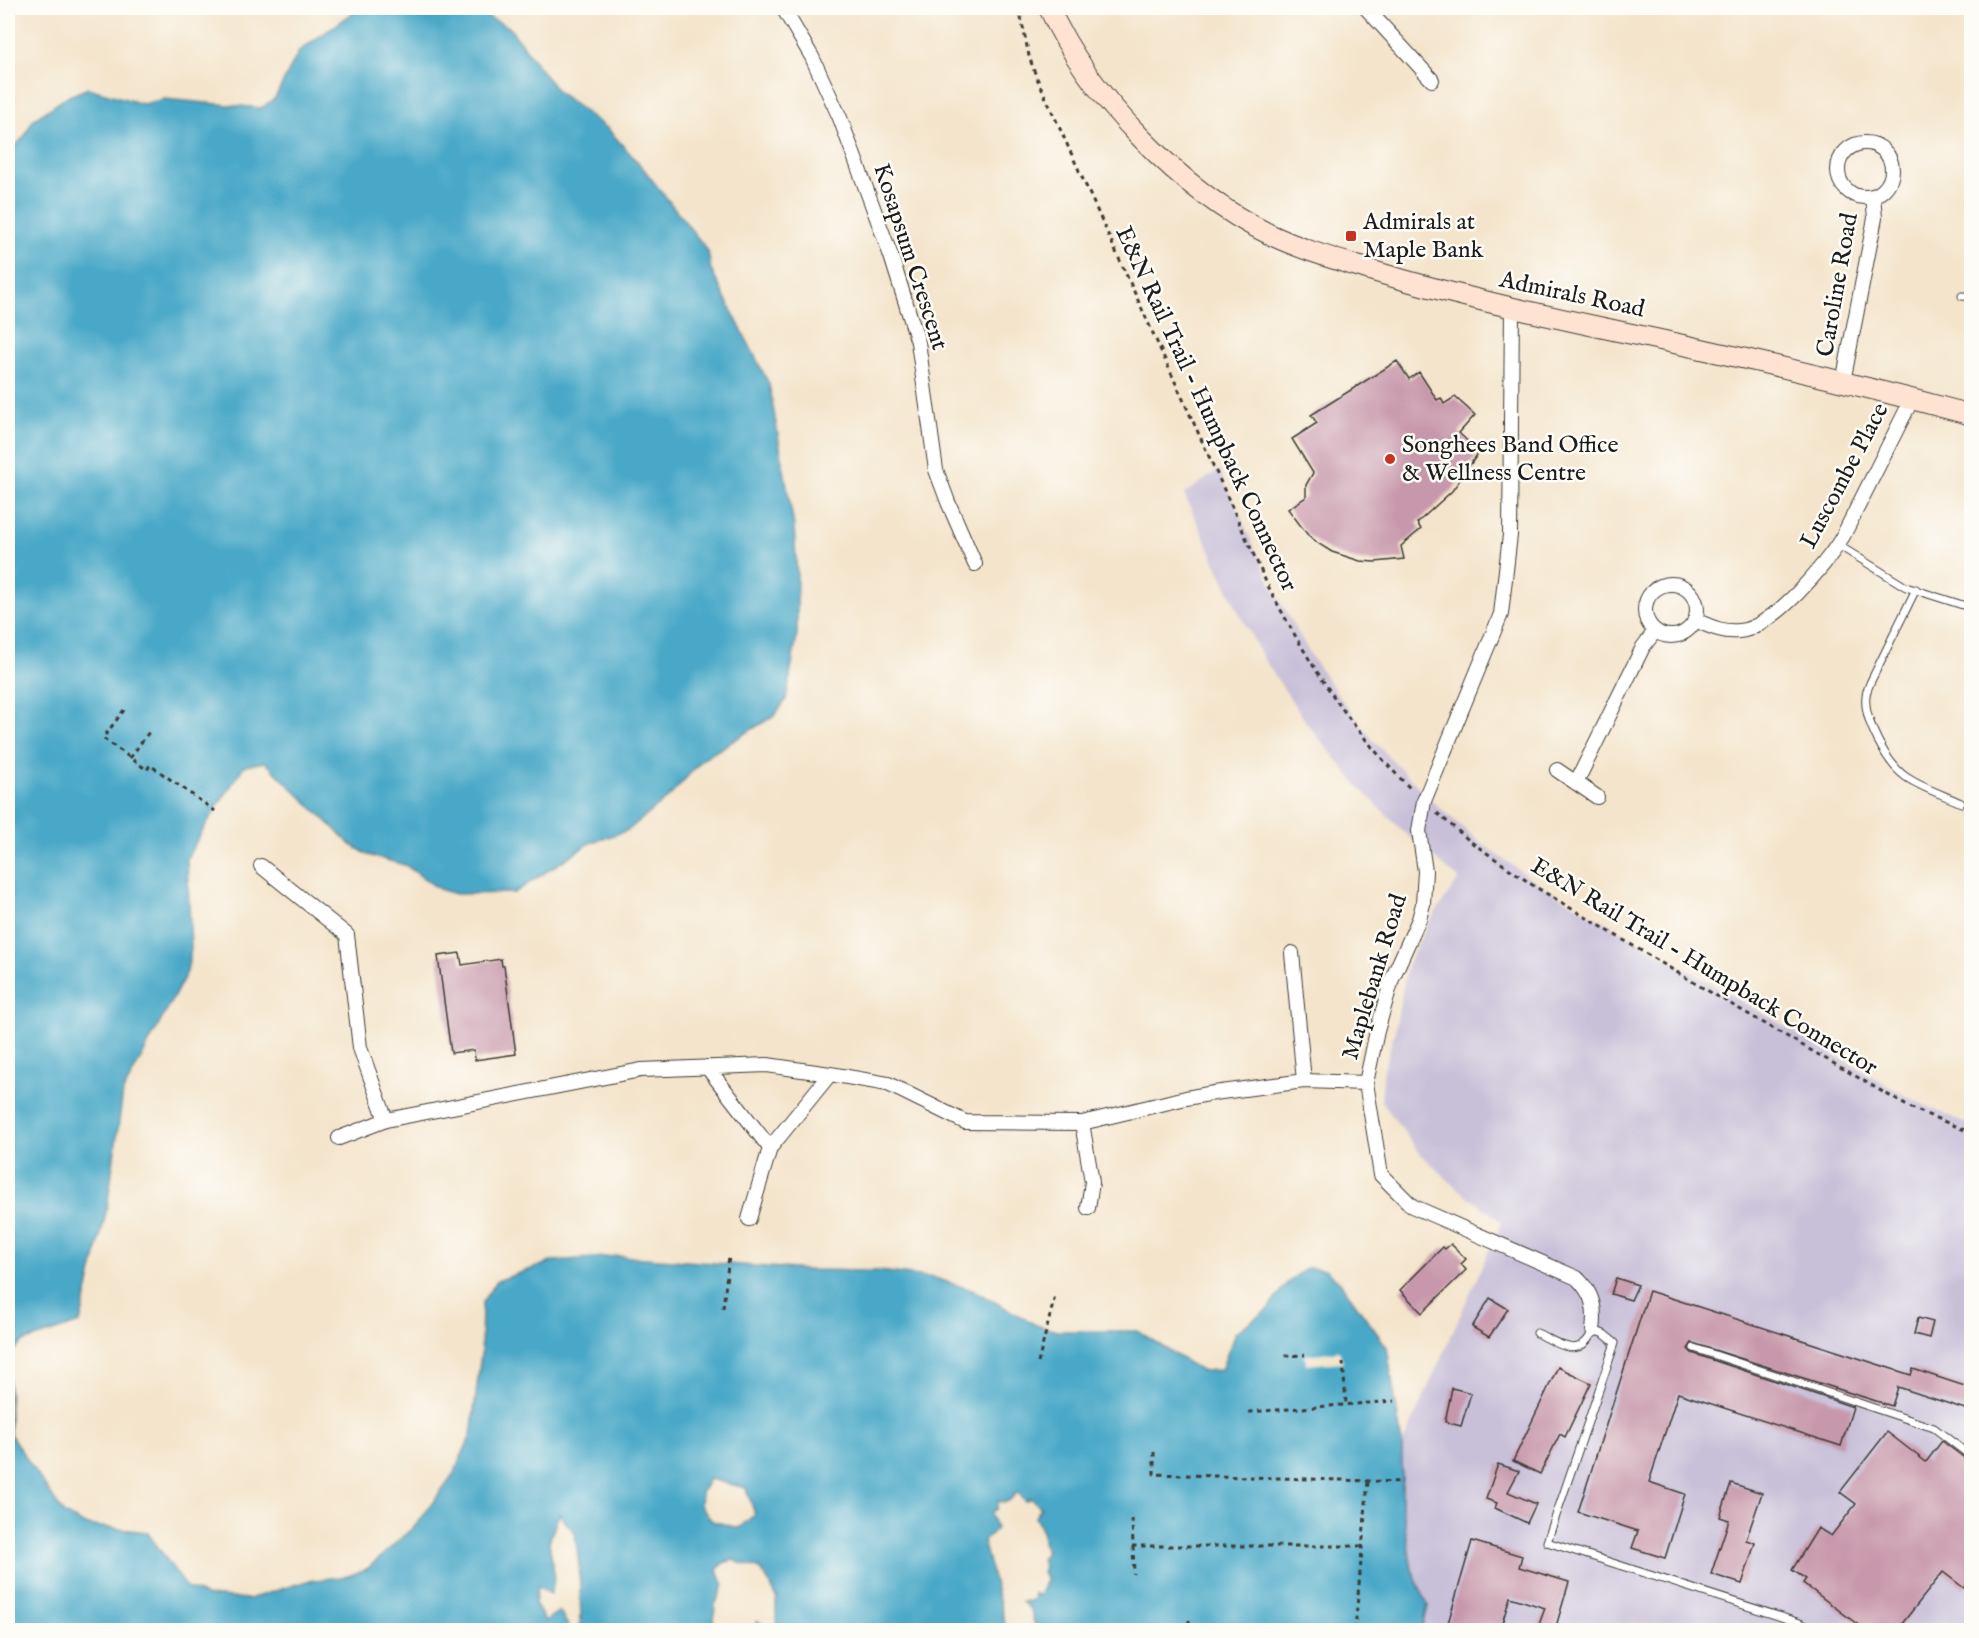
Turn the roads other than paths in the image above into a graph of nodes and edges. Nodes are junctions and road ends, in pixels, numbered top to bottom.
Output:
1 (783, 8) edge
2 (1049, 8) edge
3 (1366, 8) edge
4 (1432, 80) dead end
5 (1873, 196) dead end
6 (1962, 296) dead end
7 (1971, 297) edge
8 (1512, 309) junction
9 (1844, 382) junction
10 (1911, 399) junction
11 (1971, 415) edge
12 (1838, 545) junction
13 (975, 564) dead end
14 (1916, 589) junction
15 (1971, 608) edge
16 (1695, 620) junction
17 (1655, 631) junction
18 (1557, 770) dead end
19 (1576, 783) junction
20 (1597, 797) dead end
21 (1961, 803) dead end
22 (261, 866) dead end
23 (1292, 953) dead end
24 (707, 1067) junction
25 (830, 1074) junction
26 (1304, 1081) junction
27 (1366, 1083) junction
28 (386, 1120) junction
29 (1082, 1123) junction
30 (339, 1138) dead end
31 (770, 1148) junction
32 (1089, 1208) dead end
33 (749, 1219) dead end
34 (1593, 1330) junction
35 (1537, 1333) dead end
36 (1694, 1348) dead end
37 (1971, 1457) edge
38 (1815, 1630) edge

1 - 13 street, Kosapsum Crescent
2 - 8 main road, Admirals Road
3 - 4 street
5 - 9 street, Caroline Road
6 - 7 lane
8 - 9 main road, Admirals Road
8 - 27 street, Maplebank Road
9 - 10 main road, Admirals Road
10 - 11 main road, Admirals Road
10 - 12 street, Luscombe Place
12 - 14 lane
12 - 16 street, Luscombe Place
14 - 15 lane
14 - 21 lane
16 - 17 street
16 - 17 street
17 - 19 street
18 - 19 street
19 - 20 street
22 - 28 street
23 - 26 street
24 - 25 street
24 - 28 street
24 - 31 street
25 - 29 street
25 - 31 street
26 - 27 street
26 - 29 street
27 - 34 street, Maplebank Road
28 - 30 street
29 - 32 street
31 - 33 street
34 - 35 lane
34 - 38 lane
36 - 37 lane

